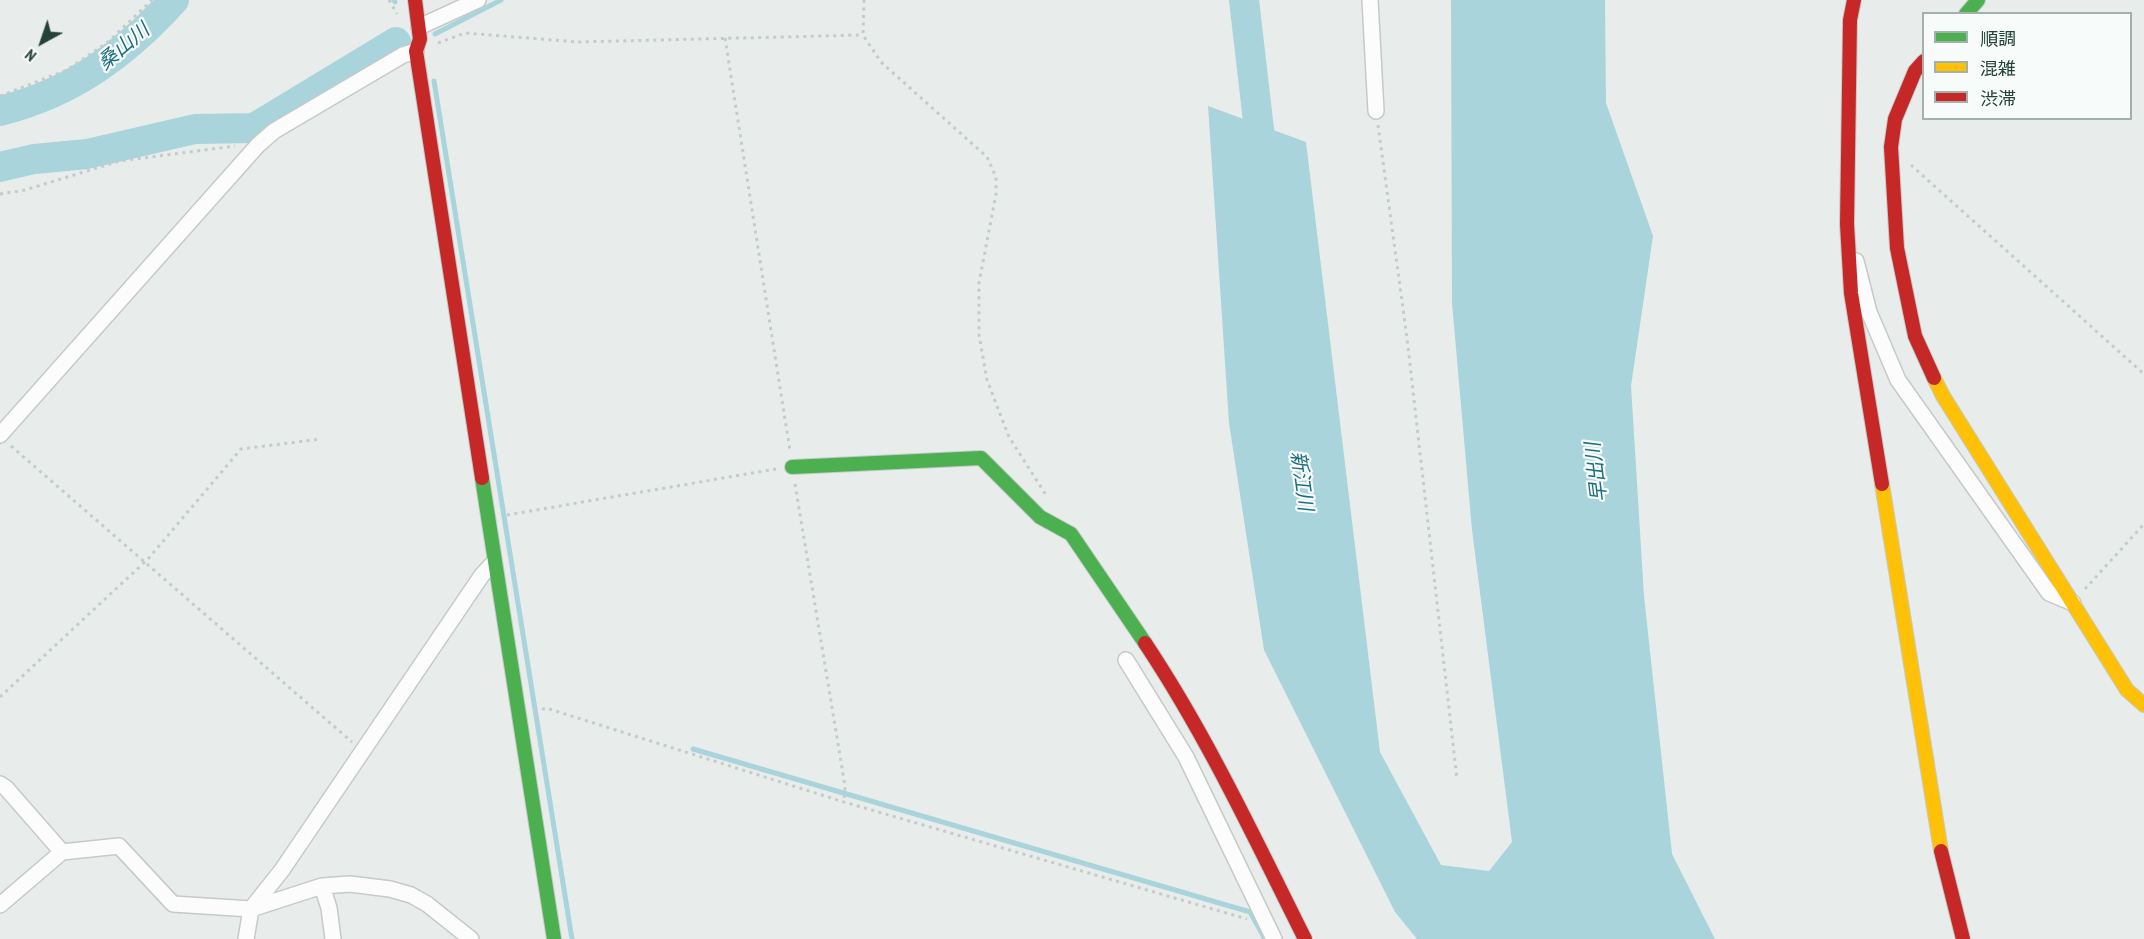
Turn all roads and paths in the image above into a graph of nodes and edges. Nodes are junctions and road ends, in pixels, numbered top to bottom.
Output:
1 (152, 0) edge
2 (415, 0) edge
3 (478, 0) edge
4 (864, 0) edge
5 (1370, 0) edge
6 (1854, 0) edge
7 (1978, 0) edge
8 (1968, 12) edge
9 (419, 27) junction
10 (863, 35) junction
11 (725, 38) junction
12 (416, 51) junction
13 (1922, 63) edge
14 (0, 96) edge
15 (1376, 111) joint
16 (258, 145) junction
17 (1891, 147) junction
18 (0, 194) edge
19 (1847, 224) junction
20 (2144, 374) edge
21 (4, 440) edge
22 (321, 440) dead end
23 (792, 467) junction
24 (1052, 505) dead end
25 (487, 518) junction
26 (2144, 524) edge
27 (145, 562) junction
28 (494, 562) junction
29 (2073, 603) junction
30 (1126, 660) dead end
31 (0, 697) edge
32 (2144, 705) edge
33 (519, 716) junction
34 (363, 752) junction
35 (1456, 779) dead end
36 (0, 784) edge
37 (844, 802) junction
38 (62, 852) junction
39 (322, 886) junction
40 (0, 905) edge
41 (251, 909) junction
42 (1268, 925) junction
43 (246, 939) edge
44 (333, 939) edge
45 (471, 939) edge
46 (554, 939) edge
47 (1274, 939) edge
48 (1305, 939) edge
49 (1963, 939) edge

1 - 14 path
2 - 9 street
3 - 9 street
4 - 10 path
5 - 15 street
6 - 19 street
7 - 8 street
9 - 12 street
10 - 11 path
10 - 24 path
11 - 12 path
11 - 23 path
12 - 16 street
12 - 25 street
13 - 17 street
15 - 35 path
16 - 18 path
16 - 21 street
17 - 20 path
17 - 29 street
19 - 29 street
19 - 49 street
21 - 27 path
22 - 27 path
23 - 25 path
23 - 37 path
23 - 48 street
25 - 28 street
26 - 29 path
27 - 31 path
27 - 34 path
28 - 33 street
28 - 34 street
29 - 32 street
30 - 42 street
33 - 37 path
33 - 46 street
34 - 41 street
36 - 38 street
37 - 42 path
38 - 40 street
38 - 41 street
39 - 41 street
39 - 44 street
39 - 45 street
41 - 43 street
42 - 47 street

